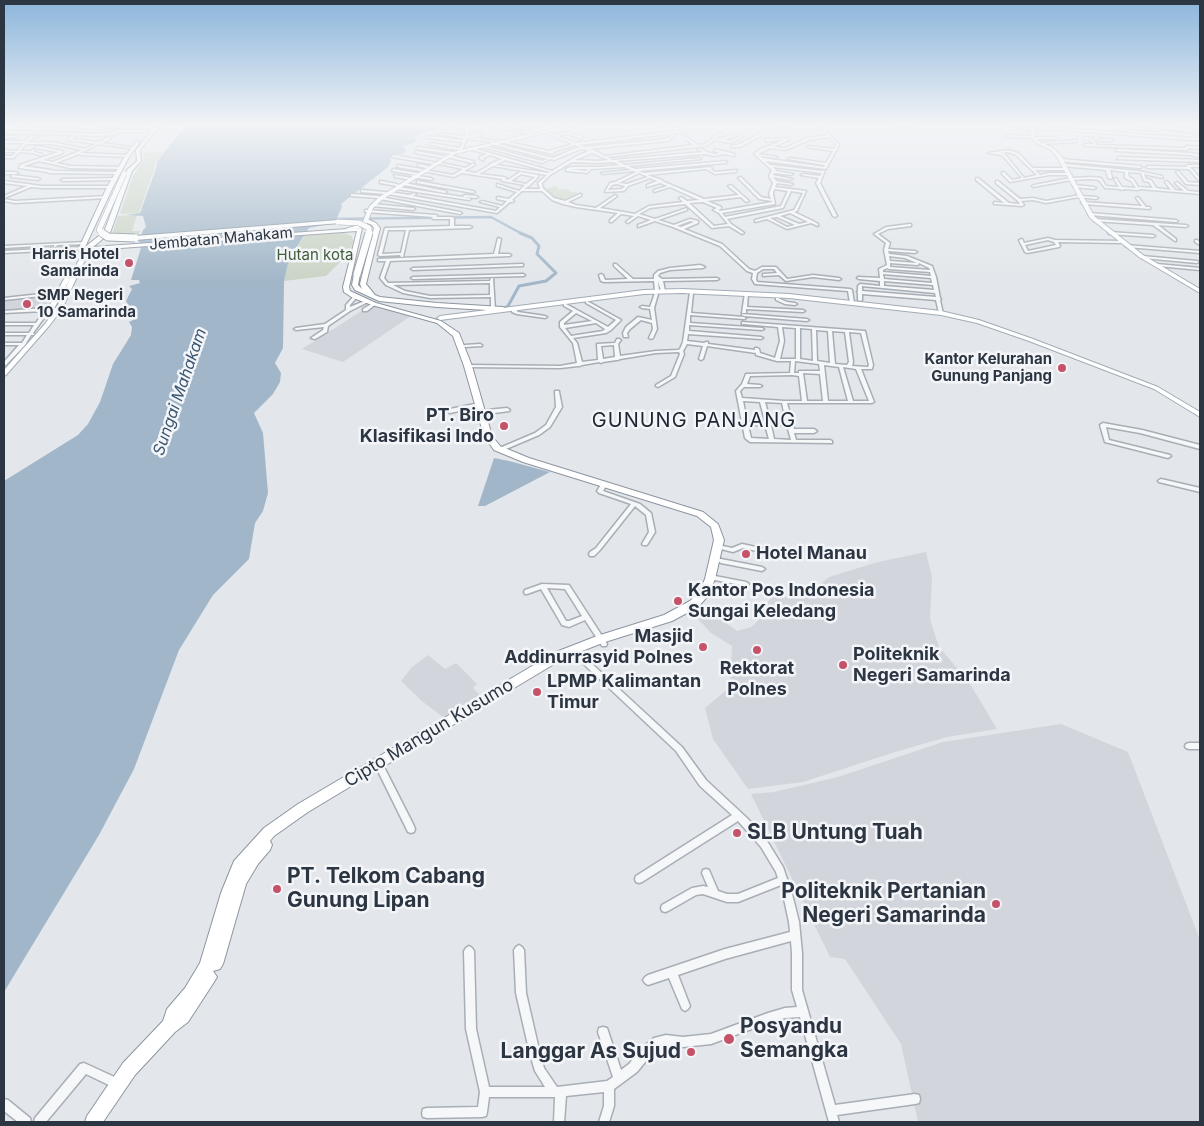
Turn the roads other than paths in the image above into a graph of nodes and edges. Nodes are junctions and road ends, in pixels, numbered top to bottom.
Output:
1 (412, 177) joint
2 (820, 177) edge
3 (22, 178) edge
4 (68, 178) edge
5 (94, 178) edge
6 (116, 178) edge
7 (118, 178) edge
8 (127, 178) edge
9 (414, 178) edge
10 (415, 178) edge
11 (503, 178) edge
12 (514, 178) edge
13 (535, 178) edge
14 (545, 178) edge
15 (631, 178) edge
16 (649, 178) edge
17 (652, 178) edge
18 (740, 178) dead end
19 (772, 178) edge
20 (781, 178) edge
21 (1008, 178) edge
22 (1031, 178) edge
23 (1064, 178) edge
24 (1071, 178) edge
25 (1092, 178) edge
26 (1127, 178) edge
27 (1145, 178) edge
28 (1183, 178) edge
29 (790, 179) dead end
30 (977, 179) dead end
31 (1024, 179) joint
32 (1116, 179) dead end
33 (38, 180) dead end
34 (76, 180) junction
35 (82, 180) junction
36 (510, 181) junction
37 (661, 181) junction
38 (4, 182) edge
39 (381, 182) dead end
40 (774, 182) junction
41 (997, 182) dead end
42 (1167, 182) dead end
43 (452, 183) dead end
44 (1177, 183) dead end
45 (405, 184) junction
46 (616, 184) junction
47 (791, 184) dead end
48 (1200, 184) edge
49 (498, 185) dead end
50 (528, 185) junction
51 (627, 185) junction
52 (31, 186) junction
53 (648, 186) dead end
54 (671, 186) junction
55 (730, 186) dead end
56 (1034, 186) dead end
57 (1075, 186) junction
58 (68, 187) junction
59 (75, 187) junction
60 (110, 187) junction
61 (398, 187) junction
62 (610, 188) dead end
63 (773, 188) junction
64 (1094, 188) dead end
65 (1122, 188) junction
66 (1138, 188) junction
67 (1148, 189) junction
68 (4, 190) edge
69 (544, 190) junction
70 (624, 190) junction
71 (790, 190) junction
72 (1155, 190) junction
73 (362, 191) dead end
74 (520, 191) junction
75 (655, 191) dead end
76 (1174, 191) junction
77 (1186, 191) junction
78 (1200, 191) edge
79 (16, 192) junction
80 (122, 193) junction
81 (1150, 193) dead end
82 (580, 194) dead end
83 (352, 195) dead end
84 (385, 195) junction
85 (412, 195) junction
86 (420, 195) dead end
87 (473, 196) junction
88 (615, 196) dead end
89 (741, 196) junction
90 (106, 197) junction
91 (1192, 197) dead end
92 (4, 198) edge
93 (498, 198) dead end
94 (681, 198) dead end
95 (1138, 198) dead end
96 (17, 199) dead end
97 (424, 199) junction
98 (1081, 199) junction
99 (1098, 199) dead end
100 (1020, 200) junction
101 (416, 201) dead end
102 (512, 201) junction
103 (705, 201) junction
104 (747, 201) dead end
105 (774, 201) junction
106 (482, 202) dead end
107 (995, 202) dead end
108 (564, 203) junction
109 (688, 203) junction
110 (1008, 204) junction
111 (1107, 204) junction
112 (373, 205) junction
113 (461, 206) junction
114 (503, 207) junction
115 (1144, 207) junction
116 (782, 208) junction
117 (413, 209) dead end
118 (597, 209) junction
119 (686, 209) dead end
120 (100, 211) junction
121 (368, 211) junction
122 (676, 211) junction
123 (621, 212) junction
124 (720, 212) junction
125 (791, 212) junction
126 (1089, 212) junction
127 (1101, 212) dead end
128 (460, 213) dead end
129 (681, 214) dead end
130 (752, 214) junction
131 (636, 215) junction
132 (738, 216) junction
133 (778, 216) junction
134 (835, 216) dead end
135 (436, 217) junction
136 (724, 218) junction
137 (767, 218) junction
138 (1137, 218) junction
139 (653, 220) junction
140 (761, 220) junction
141 (1095, 220) junction
142 (367, 221) junction
143 (611, 221) dead end
144 (744, 221) dead end
145 (756, 221) dead end
146 (1176, 221) dead end
147 (628, 222) dead end
148 (812, 222) junction
149 (1140, 223) junction
150 (1153, 224) junction
151 (730, 225) junction
152 (798, 225) junction
153 (817, 225) dead end
154 (910, 225) dead end
155 (639, 226) dead end
156 (674, 226) junction
157 (901, 226) junction
158 (1186, 226) dead end
159 (452, 227) junction
160 (470, 227) dead end
161 (713, 227) junction
162 (360, 228) junction
163 (408, 228) junction
164 (413, 228) junction
165 (432, 228) junction
166 (680, 229) junction
167 (1143, 229) dead end
168 (339, 230) junction
169 (906, 230) dead end
170 (718, 232) dead end
171 (732, 232) dead end
172 (1110, 233) junction
173 (358, 239) junction
174 (499, 239) dead end
175 (1055, 240) junction
176 (1175, 240) dead end
177 (1072, 241) junction
178 (1093, 242) junction
179 (57, 244) junction
180 (1124, 244) junction
181 (1076, 246) dead end
182 (1096, 246) dead end
183 (84, 248) junction
184 (5, 249) edge
185 (53, 249) junction
186 (886, 250) junction
187 (905, 251) junction
188 (915, 252) dead end
189 (1200, 252) edge
190 (496, 255) junction
191 (509, 255) dead end
192 (888, 255) junction
193 (402, 256) junction
194 (469, 256) junction
195 (434, 257) junction
196 (906, 257) junction
197 (1143, 257) junction
198 (414, 258) junction
199 (379, 260) dead end
200 (388, 260) junction
201 (889, 262) junction
202 (1150, 262) junction
203 (1197, 262) dead end
204 (926, 264) junction
205 (522, 265) dead end
206 (616, 265) dead end
207 (1158, 265) junction
208 (470, 267) junction
209 (434, 268) junction
210 (683, 268) dead end
211 (889, 268) junction
212 (413, 269) junction
213 (1199, 270) edge
214 (932, 271) junction
215 (755, 272) junction
216 (881, 273) junction
217 (523, 274) dead end
218 (780, 274) junction
219 (601, 275) dead end
220 (764, 275) dead end
221 (469, 276) junction
222 (491, 276) junction
223 (434, 277) junction
224 (934, 277) junction
225 (413, 278) junction
226 (658, 278) junction
227 (859, 278) dead end
228 (717, 279) dead end
229 (839, 279) dead end
230 (631, 280) junction
231 (881, 280) junction
232 (492, 282) junction
233 (410, 283) junction
234 (787, 283) junction
235 (387, 284) junction
236 (935, 284) junction
237 (882, 286) junction
238 (404, 292) junction
239 (659, 292) junction
240 (859, 292) junction
241 (936, 292) junction
242 (1200, 292) edge
243 (59, 293) junction
244 (691, 294) junction
245 (746, 295) junction
246 (492, 296) junction
247 (355, 297) junction
248 (783, 297) junction
249 (4, 299) edge
250 (939, 299) junction
251 (860, 300) dead end
252 (401, 301) junction
253 (587, 302) junction
254 (371, 303) junction
255 (852, 303) junction
256 (795, 304) dead end
257 (565, 305) junction
258 (387, 307) junction
259 (642, 307) dead end
260 (530, 308) junction
261 (745, 308) junction
262 (493, 309) junction
263 (503, 309) junction
264 (652, 309) junction
265 (52, 310) junction
266 (348, 310) junction
267 (365, 310) dead end
268 (398, 310) junction
269 (576, 311) junction
270 (4, 313) edge
271 (940, 313) junction
272 (516, 314) junction
273 (688, 314) junction
274 (545, 317) dead end
275 (640, 318) junction
276 (439, 320) junction
277 (807, 320) junction
278 (744, 321) junction
279 (597, 322) junction
280 (653, 322) junction
281 (4, 324) edge
282 (38, 324) junction
283 (687, 324) junction
284 (326, 325) junction
285 (780, 326) junction
286 (562, 327) junction
287 (762, 327) junction
288 (798, 327) junction
289 (296, 329) dead end
290 (609, 329) junction
291 (812, 329) junction
292 (830, 330) junction
293 (847, 331) junction
294 (686, 332) junction
295 (4, 334) edge
296 (32, 334) junction
297 (626, 336) dead end
298 (572, 337) junction
299 (313, 338) dead end
300 (651, 338) dead end
301 (761, 338) junction
302 (1030, 341) junction
303 (685, 342) junction
304 (4, 344) edge
305 (25, 344) junction
306 (706, 344) junction
307 (480, 345) dead end
308 (465, 346) junction
309 (681, 350) junction
310 (757, 350) junction
311 (4, 355) edge
312 (14, 355) junction
313 (618, 358) junction
314 (701, 359) dead end
315 (777, 360) junction
316 (600, 361) junction
317 (795, 361) junction
318 (815, 362) junction
319 (821, 363) junction
320 (4, 364) edge
321 (469, 364) junction
322 (579, 364) junction
323 (833, 365) junction
324 (841, 366) junction
325 (849, 367) junction
326 (4, 368) edge
327 (858, 368) junction
328 (4, 374) edge
329 (792, 374) junction
330 (823, 374) junction
331 (802, 375) junction
332 (743, 385) junction
333 (658, 386) dead end
334 (760, 386) dead end
335 (557, 392) dead end
336 (739, 399) junction
337 (762, 400) junction
338 (805, 401) junction
339 (826, 401) junction
340 (851, 401) junction
341 (784, 402) junction
342 (483, 408) junction
343 (507, 410) dead end
344 (450, 411) dead end
345 (1200, 416) edge
346 (745, 422) junction
347 (768, 423) junction
348 (789, 423) junction
349 (792, 431) junction
350 (814, 431) dead end
351 (772, 441) junction
352 (794, 442) junction
353 (830, 442) dead end
354 (1200, 447) edge
355 (504, 448) junction
356 (1168, 456) dead end
357 (1161, 481) dead end
358 (604, 484) junction
359 (1200, 490) edge
360 (634, 504) junction
361 (645, 544) dead end
362 (723, 548) junction
363 (592, 554) dead end
364 (789, 556) dead end
365 (721, 561) junction
366 (762, 569) dead end
367 (715, 578) junction
368 (746, 584) dead end
369 (542, 586) junction
370 (527, 592) dead end
371 (587, 617) junction
372 (602, 642) junction
373 (576, 653) junction
374 (433, 734) junction
375 (1189, 746) dead end
376 (1200, 746) edge
377 (381, 769) junction
378 (738, 816) junction
379 (411, 830) dead end
380 (706, 873) dead end
381 (639, 879) dead end
382 (783, 880) junction
383 (715, 893) junction
384 (665, 908) dead end
385 (795, 935) junction
386 (519, 950) dead end
387 (469, 951) dead end
388 (672, 972) junction
389 (648, 980) dead end
390 (685, 1006) dead end
391 (802, 1012) junction
392 (168, 1026) junction
393 (603, 1032) dead end
394 (619, 1079) junction
395 (118, 1084) junction
396 (609, 1086) junction
397 (558, 1091) junction
398 (485, 1092) junction
399 (915, 1099) dead end
400 (5, 1107) edge
401 (831, 1111) junction
402 (427, 1113) dead end
403 (26, 1122) edge
404 (39, 1122) edge
405 (93, 1122) edge
406 (559, 1122) edge
407 (604, 1122) edge
408 (834, 1122) edge

1 - 45 main road
1 - 61 main road
2 - 134 street
3 - 33 street
4 - 34 street
5 - 35 street
6 - 60 highway
7 - 252 highway, bridge
8 - 80 highway
9 - 87 street
10 - 43 street
11 - 36 street
12 - 36 street
13 - 50 street
14 - 69 street
15 - 46 street
16 - 51 street
17 - 37 street
18 - 105 street
19 - 40 street
20 - 29 street
21 - 31 street
22 - 31 street
23 - 56 street
24 - 57 main road
25 - 65 street
26 - 66 street
27 - 72 street
28 - 48 street
30 - 110 street
32 - 65 street
34 - 35 street
34 - 58 street
35 - 59 street
36 - 50 street
37 - 53 street
37 - 54 street
38 - 52 street
39 - 61 street
40 - 47 street
40 - 63 street
41 - 100 street
42 - 76 street
44 - 77 street
45 - 61 main road
45 - 87 street
46 - 51 street
46 - 70 street
49 - 74 street
50 - 74 street
51 - 70 street
52 - 58 street
52 - 79 street
54 - 75 street
54 - 103 street
55 - 89 street
57 - 64 street
57 - 98 main road
58 - 59 street
59 - 60 street
60 - 90 highway
61 - 84 main road
61 - 84 main road
61 - 87 street
62 - 70 street
63 - 71 street
63 - 105 street
65 - 66 street
66 - 67 street
67 - 72 street
67 - 81 street
68 - 79 street
69 - 74 street
69 - 108 street
71 - 116 street
71 - 125 street
72 - 76 street
73 - 84 street
74 - 102 street
76 - 77 street
77 - 78 street
77 - 91 street
79 - 92 street
80 - 120 highway
80 - 183 highway
82 - 108 street
83 - 84 street
84 - 85 street
84 - 112 main road
84 - 121 main road
84 - 128 street
85 - 86 street
85 - 97 street
87 - 113 street
88 - 118 street
89 - 103 street
89 - 104 street
90 - 92 street
90 - 120 highway
92 - 96 street
93 - 102 street
94 - 109 street
95 - 115 street
97 - 101 street
97 - 113 street
98 - 99 street
98 - 100 street
98 - 111 street
98 - 126 main road
100 - 110 street
102 - 114 street
103 - 109 street
103 - 124 street
105 - 116 street
105 - 124 street
106 - 114 street
107 - 110 street
108 - 118 street
109 - 131 street
109 - 161 street
111 - 115 street
111 - 115 street
112 - 117 street
112 - 121 main road
113 - 114 street
116 - 125 street
116 - 130 street
118 - 123 street
119 - 122 street
120 - 183 highway
121 - 135 street
121 - 142 main road
121 - 162 main road
122 - 129 street
122 - 139 street
123 - 131 street
123 - 143 street
124 - 136 street
125 - 133 street
125 - 148 street
126 - 127 street
126 - 138 street
126 - 141 main road
130 - 132 street
130 - 140 street
131 - 139 street
131 - 147 street
132 - 136 street
132 - 144 street
133 - 137 street
133 - 152 street
135 - 159 street
135 - 164 street
135 - 165 street
136 - 151 street
137 - 140 street
137 - 152 street
138 - 146 street
138 - 149 street
139 - 155 street
139 - 156 street
140 - 145 street
141 - 149 street
141 - 172 main road
142 - 162 main road
142 - 252 highway
148 - 152 street
148 - 153 street
149 - 150 street
150 - 158 street
150 - 176 street
151 - 161 street
151 - 171 street
154 - 157 street
156 - 166 street
156 - 166 street
157 - 169 street
157 - 186 street
159 - 160 street
159 - 165 street
161 - 170 street
162 - 168 highway, Jembatan Mahakam
162 - 173 highway
163 - 164 street
163 - 193 street
163 - 193 street
164 - 165 street
166 - 215 street
167 - 172 street
168 - 173 highway
168 - 183 highway, Jembatan Mahakam
172 - 180 main road
173 - 247 highway
174 - 190 street
175 - 175 street
175 - 177 street
177 - 178 street
177 - 181 street
178 - 180 street
178 - 182 street
179 - 183 street
179 - 184 street
179 - 185 street
180 - 189 street
180 - 197 main road
183 - 185 street
183 - 243 main road
183 - 265 main road
184 - 185 street
186 - 187 street
186 - 192 street
187 - 188 street
187 - 196 street
190 - 191 street
190 - 194 street
192 - 196 street
192 - 201 street
193 - 198 street
193 - 200 street
194 - 195 street
194 - 208 street
195 - 198 street
195 - 209 street
196 - 204 street
197 - 202 main road
197 - 203 street
198 - 212 street
199 - 200 street
200 - 235 street
201 - 204 street
201 - 211 street
202 - 207 main road
202 - 242 main road
204 - 214 street
205 - 208 street
206 - 230 street
207 - 213 street
207 - 242 main road
208 - 209 street
208 - 221 street
209 - 212 street
209 - 223 street
210 - 226 street
211 - 214 street
211 - 216 street
212 - 225 street
214 - 224 street
215 - 218 street
215 - 234 street
216 - 224 street
216 - 231 street
217 - 222 street
218 - 220 street
218 - 234 street
219 - 230 street
221 - 222 street
221 - 223 street
222 - 232 street
223 - 225 street
224 - 236 street
225 - 233 street
226 - 228 street
226 - 230 street
226 - 239 street
227 - 231 street
229 - 234 street
231 - 236 street
231 - 237 street
232 - 233 street
232 - 246 street
233 - 235 street
233 - 238 street
234 - 248 street
234 - 255 street
235 - 238 street
236 - 241 street
237 - 240 street
237 - 241 street
238 - 246 street
238 - 252 street
239 - 244 main road
239 - 245 main road
239 - 253 main road
239 - 260 main road
239 - 264 street
240 - 250 street
240 - 251 street
241 - 250 street
243 - 249 street
243 - 265 main road
244 - 245 main road
244 - 273 street
245 - 248 main road
245 - 261 street
246 - 262 street
247 - 254 highway, Cipto Mangun Kusumo
247 - 266 street
248 - 255 main road
248 - 256 street
248 - 302 main road
250 - 271 street
252 - 258 highway
252 - 262 highway
252 - 268 highway
253 - 257 main road
253 - 290 street
254 - 258 highway, Cipto Mangun Kusumo
254 - 266 street
254 - 267 street
255 - 271 main road
257 - 260 main road
257 - 269 street
258 - 268 highway, Cipto Mangun Kusumo
259 - 264 street
260 - 263 main road
260 - 272 main road
261 - 277 street
261 - 278 street
262 - 263 highway
263 - 276 main road
264 - 275 street
264 - 280 street
265 - 270 street
265 - 282 street
265 - 296 main road
265 - 328 main road
266 - 284 street
268 - 276 highway, Cipto Mangun Kusumo
269 - 279 street
269 - 286 street
271 - 302 main road
272 - 274 street
272 - 276 main road
273 - 278 street
273 - 283 street
275 - 280 street
275 - 297 street
276 - 308 highway, Cipto Mangun Kusumo
276 - 321 highway, Cipto Mangun Kusumo
277 - 278 street
277 - 291 street
278 - 283 street
278 - 287 street
279 - 286 street
279 - 290 street
280 - 300 street
281 - 282 street
282 - 296 street
283 - 294 street
284 - 289 street
284 - 299 street
285 - 287 street
285 - 288 street
285 - 315 street
286 - 298 street
287 - 301 street
288 - 291 street
288 - 317 street
290 - 298 street
291 - 292 street
291 - 318 street
292 - 293 street
292 - 323 street
293 - 325 street
293 - 327 street
294 - 301 street
294 - 303 street
295 - 296 street
296 - 305 main road
298 - 322 street
301 - 310 street
302 - 345 main road
303 - 306 street
303 - 309 street
304 - 305 street
305 - 312 main road
306 - 310 street
306 - 314 street
307 - 308 street
308 - 321 highway, Cipto Mangun Kusumo
309 - 313 street
309 - 333 street
310 - 315 street
311 - 312 street
312 - 320 street
312 - 326 main road
313 - 316 street
313 - 316 street
315 - 317 street
316 - 322 street
317 - 318 street
317 - 329 street
318 - 319 street
319 - 323 street
319 - 330 street
321 - 322 street
321 - 342 highway, Cipto Mangun Kusumo
323 - 324 street
324 - 325 street
324 - 340 street
325 - 327 street
327 - 340 street
329 - 331 street
329 - 332 street
330 - 331 street
330 - 339 street
331 - 338 street
332 - 334 street
332 - 336 street
335 - 355 street
336 - 337 street
336 - 346 street
337 - 341 street
337 - 347 street
338 - 339 street
338 - 341 street
339 - 340 street
341 - 348 street
342 - 343 street
342 - 344 street
342 - 355 highway, Cipto Mangun Kusumo
342 - 358 highway, Cipto Mangun Kusumo
346 - 347 street
346 - 351 street
347 - 348 street
347 - 351 street
348 - 349 street
349 - 350 street
349 - 352 street
351 - 352 street
352 - 353 street
354 - 356 street
355 - 362 highway, Cipto Mangun Kusumo
357 - 359 street
358 - 360 street
358 - 372 highway, Cipto Mangun Kusumo
360 - 361 street
360 - 363 street
362 - 364 street
362 - 365 highway, Cipto Mangun Kusumo
365 - 366 street
365 - 367 highway, Cipto Mangun Kusumo
367 - 368 street
367 - 372 highway, Cipto Mangun Kusumo
369 - 370 street
369 - 371 street
369 - 371 street
371 - 372 street
372 - 373 highway, Cipto Mangun Kusumo
372 - 374 highway, Cipto Mangun Kusumo
373 - 374 highway, Cipto Mangun Kusumo
373 - 378 street
374 - 377 highway, Cipto Mangun Kusumo
374 - 392 highway, Cipto Mangun Kusumo
375 - 376 street
377 - 379 street
377 - 392 highway, Cipto Mangun Kusumo
378 - 381 street
378 - 382 street
380 - 383 street
382 - 383 street
382 - 385 street
383 - 384 street
385 - 388 street
385 - 391 street
386 - 397 street
387 - 398 street
388 - 389 street
388 - 390 street
391 - 394 street
391 - 401 street
392 - 395 highway, Cipto Mangun Kusumo
393 - 394 street
394 - 396 street
395 - 404 street
395 - 405 highway, Cipto Mangun Kusumo
396 - 397 street
396 - 407 street
397 - 398 street
397 - 406 street
398 - 402 street
399 - 401 street
400 - 403 street
401 - 408 street

